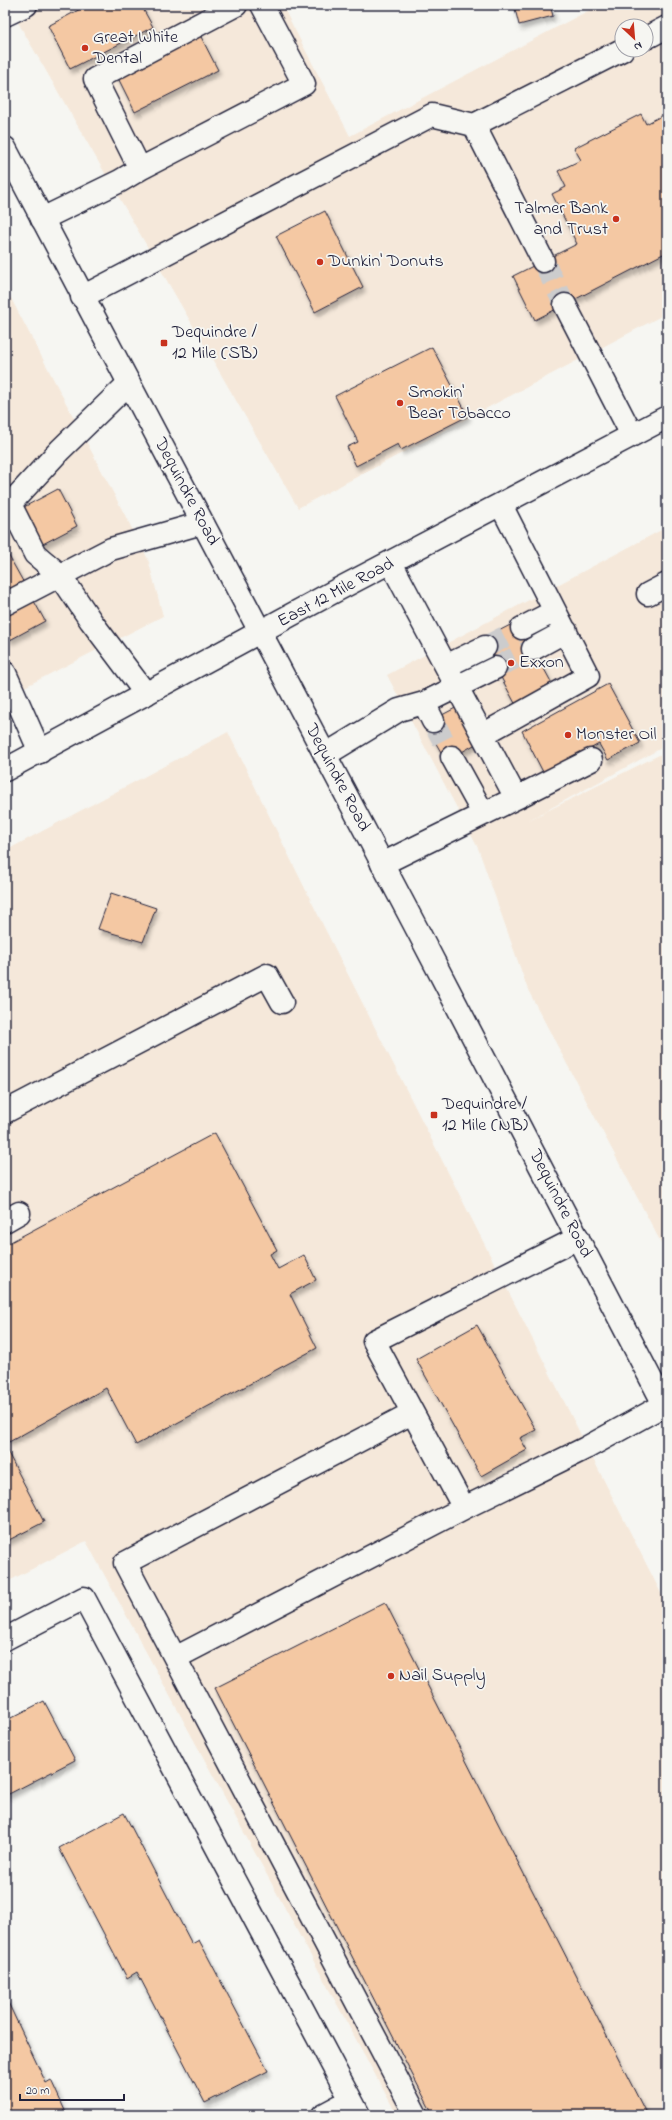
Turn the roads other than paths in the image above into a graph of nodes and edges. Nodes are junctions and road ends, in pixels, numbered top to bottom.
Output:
1 (26, 5) edge
2 (236, 5) edge
3 (262, 5) edge
4 (5, 15) edge
5 (667, 27) edge
6 (654, 34) edge
7 (614, 54) edge
8 (474, 125) junction
9 (5, 148) edge
10 (140, 169) junction
11 (42, 219) junction
12 (543, 261) tunnel mouth
13 (82, 297) junction
14 (565, 305) tunnel mouth
15 (129, 383) junction
16 (667, 417) edge
17 (632, 435) junction
18 (501, 505) junction
19 (202, 523) junction
20 (391, 563) junction
21 (60, 575) junction
22 (667, 584) edge
23 (648, 594) dead end
24 (5, 604) edge
25 (555, 611) junction
26 (522, 628) tunnel mouth
27 (566, 631) junction
28 (260, 634) junction
29 (485, 647) tunnel mouth
30 (533, 649) tunnel mouth
31 (446, 666) junction
32 (495, 668) tunnel mouth
33 (5, 673) edge
34 (457, 685) junction
35 (146, 694) junction
36 (484, 734) junction
37 (40, 752) junction
38 (325, 755) junction
39 (452, 757) tunnel mouth
40 (591, 760) dead end
41 (5, 770) edge
42 (516, 798) junction
43 (483, 813) junction
44 (382, 864) junction
45 (282, 1002) dead end
46 (5, 1112) edge
47 (578, 1238) junction
48 (666, 1408) edge
49 (412, 1413) junction
50 (464, 1508) junction
51 (5, 1639) edge
52 (175, 1658) junction
53 (355, 2108) edge
54 (323, 2115) edge
55 (416, 2115) edge

1 - 4 main road
2 - 10 main road
3 - 10 main road
5 - 6 main road
7 - 8 main road
8 - 12 main road
8 - 13 main road
9 - 11 main road, Dequindre Road
10 - 11 main road
11 - 13 main road, Dequindre Road
13 - 15 main road, Dequindre Road
14 - 17 main road
15 - 19 main road, Dequindre Road
15 - 21 main road
16 - 17 main road, East 12 Mile Road
17 - 18 main road, East 12 Mile Road
18 - 20 main road, East 12 Mile Road
18 - 25 main road
19 - 21 main road
19 - 28 main road, Dequindre Road
20 - 28 main road, East 12 Mile Road
20 - 31 main road
21 - 24 main road
21 - 35 main road
22 - 23 main road
25 - 26 main road
25 - 27 main road
27 - 30 main road
27 - 36 main road
28 - 35 main road, East 12 Mile Road
28 - 38 main road, Dequindre Road
29 - 31 main road
31 - 34 main road
32 - 34 main road
33 - 37 main road
34 - 36 main road
34 - 38 main road
35 - 37 main road, East 12 Mile Road
36 - 42 main road
37 - 41 main road, East 12 Mile Road
38 - 44 main road, Dequindre Road
39 - 43 main road
40 - 42 main road
42 - 43 main road
43 - 44 main road
44 - 47 main road, Dequindre Road
45 - 46 main road
47 - 48 main road, Dequindre Road
47 - 49 main road
48 - 50 main road
49 - 50 main road
49 - 52 main road
50 - 52 main road
51 - 53 main road
52 - 55 main road
53 - 54 main road

